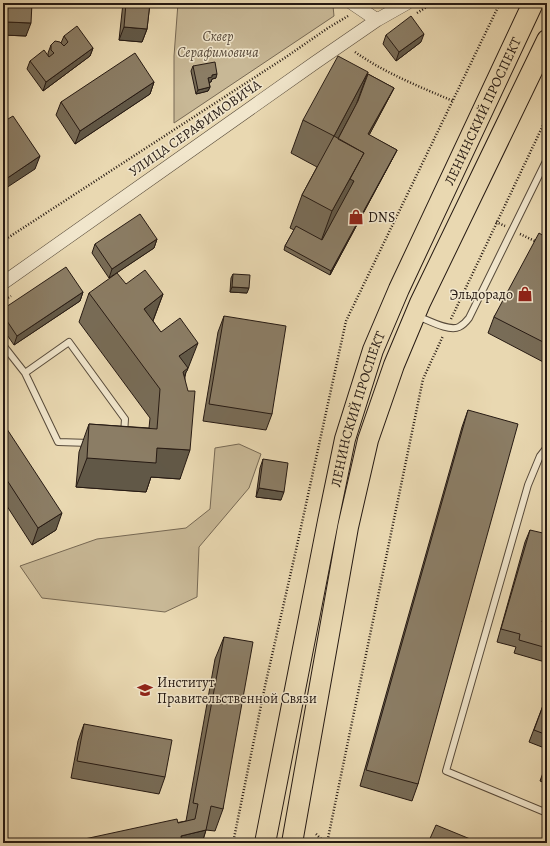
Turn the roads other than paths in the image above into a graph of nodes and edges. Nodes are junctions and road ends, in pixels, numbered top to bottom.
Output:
1 (407, 3) edge
2 (533, 3) edge
3 (356, 6) edge
4 (377, 20) junction
5 (547, 40) edge
6 (547, 159) edge
7 (3, 283) edge
8 (415, 316) junction
9 (3, 345) edge
10 (24, 373) junction
11 (124, 438) edge
12 (94, 443) edge
13 (547, 447) edge
14 (547, 813) edge
15 (264, 843) edge
16 (292, 843) edge

1 - 4 street, УЛИЦА СЕРАФИМОВИЧА
2 - 15 main road, ЛЕНИНСКИЙ ПРОСПЕКТ
3 - 4 street
4 - 7 street, УЛИЦА СЕРАФИМОВИЧА
5 - 8 main road, ЛЕНИНСКИЙ ПРОСПЕКТ
6 - 8 lane
8 - 16 main road, ЛЕНИНСКИЙ ПРОСПЕКТ
9 - 10 lane
10 - 11 lane
10 - 12 lane
13 - 14 lane

